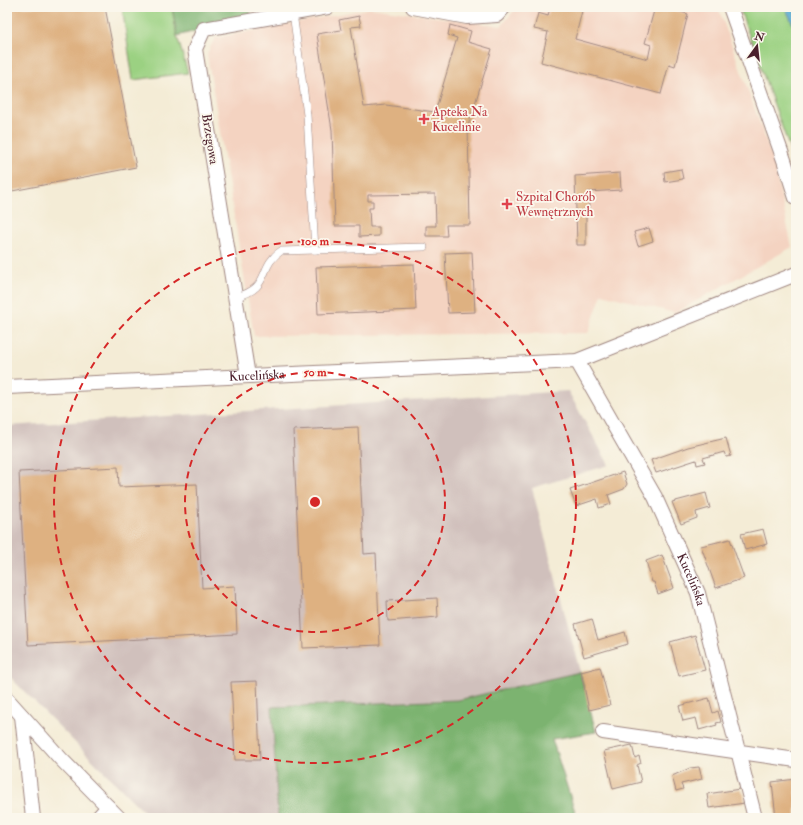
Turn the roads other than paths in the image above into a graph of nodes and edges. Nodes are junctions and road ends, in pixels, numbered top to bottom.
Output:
1 (328, 7) edge
2 (413, 7) edge
3 (504, 7) edge
4 (730, 7) edge
5 (293, 13) junction
6 (796, 198) edge
7 (424, 247) dead end
8 (315, 250) junction
9 (796, 274) edge
10 (235, 297) junction
11 (577, 361) junction
12 (248, 376) junction
13 (7, 387) edge
14 (7, 699) edge
15 (22, 716) junction
16 (603, 732) dead end
17 (738, 751) junction
18 (796, 760) edge
19 (108, 807) junction
20 (32, 818) edge
21 (98, 818) edge
22 (119, 818) edge
23 (755, 818) edge

1 - 5 street, Brzegowa
2 - 3 street
4 - 6 street
5 - 8 lane
5 - 10 street, Brzegowa
7 - 8 lane
8 - 10 lane
9 - 11 street, Kucelińska
10 - 12 street, Brzegowa
11 - 12 street, Kucelińska
11 - 17 street, Kucelińska
12 - 13 street, Kucelińska
14 - 15 street
15 - 19 street
15 - 20 street
16 - 17 street
17 - 18 street
17 - 23 street, Kucelińska
19 - 21 street
19 - 22 street

